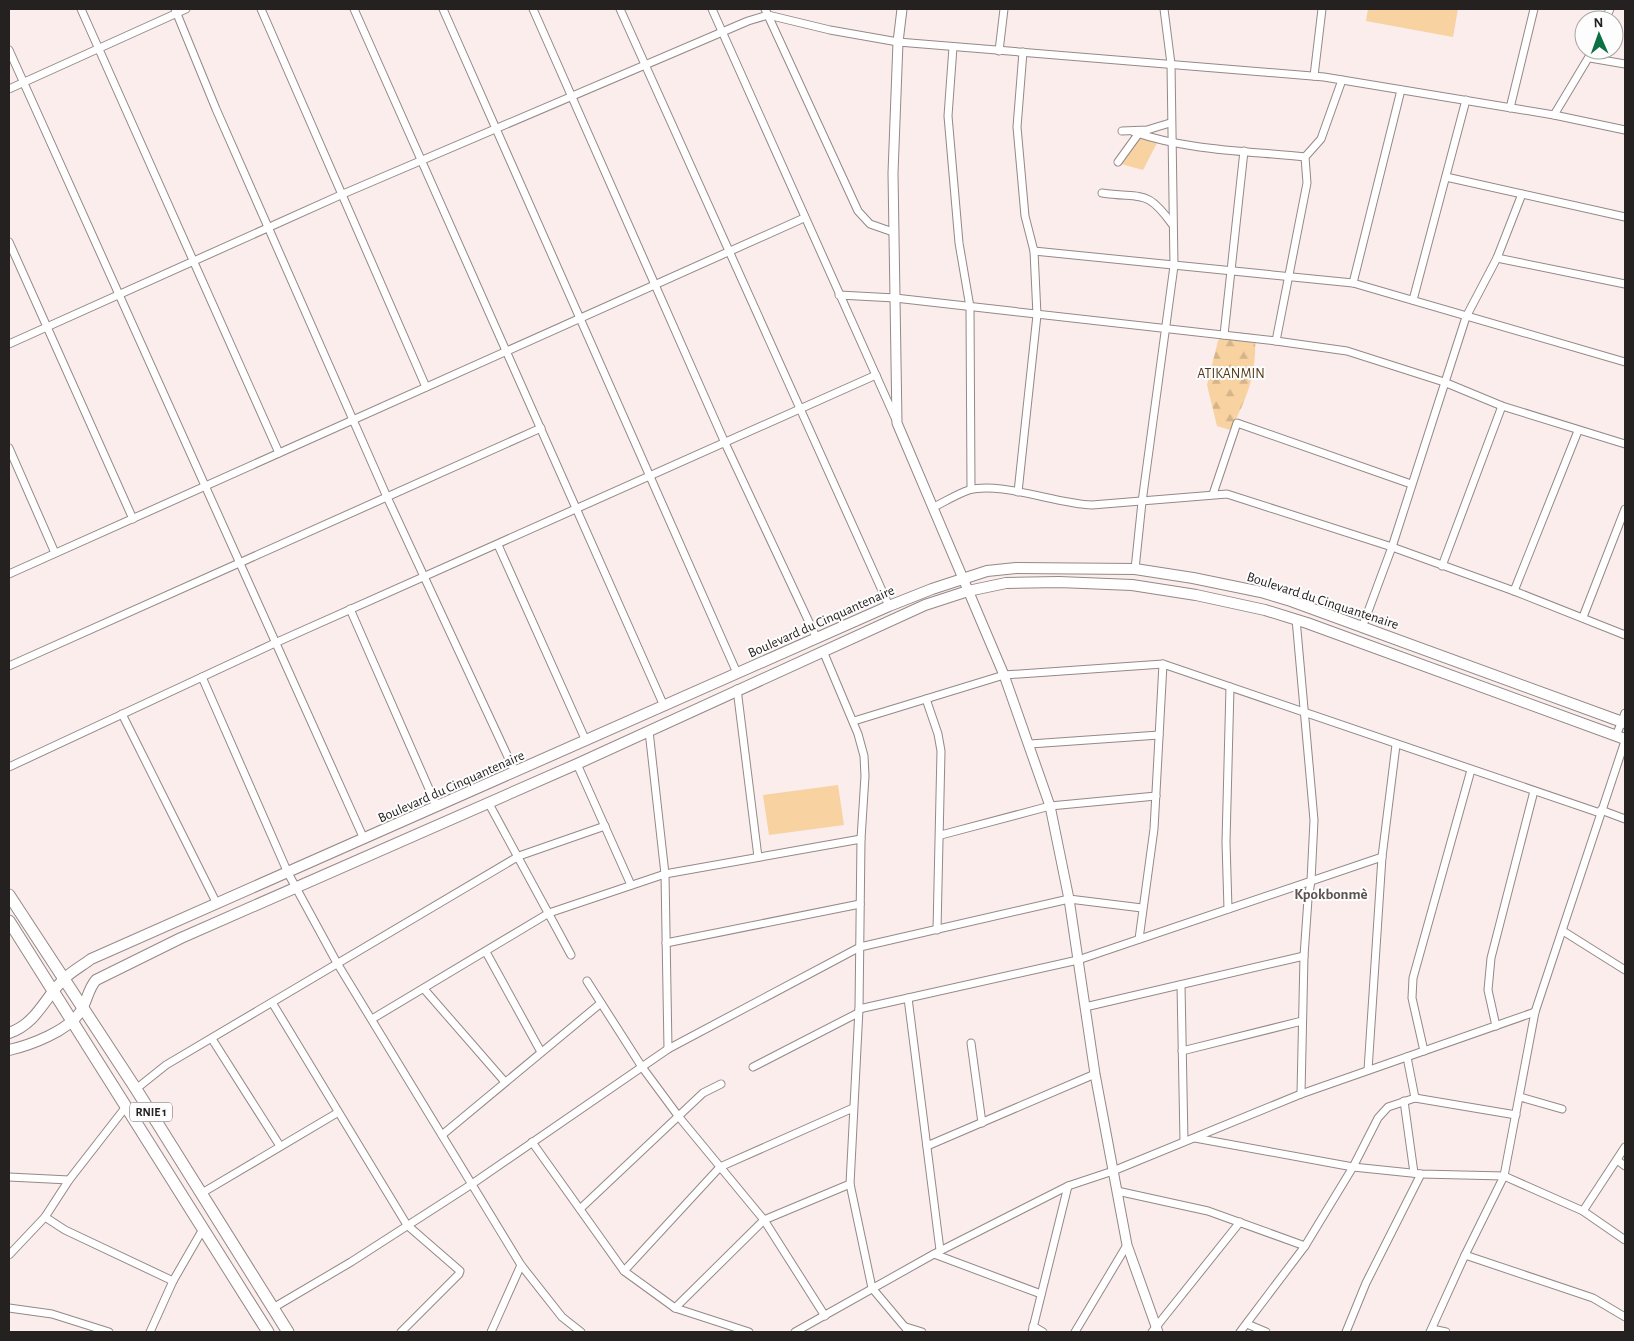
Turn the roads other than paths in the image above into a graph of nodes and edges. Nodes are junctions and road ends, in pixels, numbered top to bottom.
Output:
1 (81, 9) edge
2 (186, 9) edge
3 (261, 9) edge
4 (354, 9) edge
5 (443, 9) edge
6 (532, 9) edge
7 (620, 9) edge
8 (712, 9) edge
9 (902, 9) edge
10 (1004, 9) edge
11 (1164, 9) edge
12 (1322, 9) edge
13 (1534, 9) edge
14 (176, 11) edge
15 (767, 11) edge
16 (722, 31) junction
17 (898, 42) junction
18 (953, 47) junction
19 (98, 48) junction
20 (9, 50) edge
21 (1000, 51) junction
22 (1023, 52) junction
23 (1589, 60) edge
24 (1602, 60) edge
25 (644, 64) junction
26 (1171, 64) junction
27 (1625, 64) edge
28 (1314, 76) junction
29 (1342, 80) junction
30 (23, 82) junction
31 (9, 89) edge
32 (1402, 90) junction
33 (570, 96) junction
34 (1466, 100) junction
35 (1510, 108) junction
36 (1554, 115) junction
37 (1170, 123) junction
38 (496, 128) junction
39 (1625, 130) edge
40 (1122, 131) dead end
41 (1137, 132) junction
42 (1170, 142) junction
43 (1244, 150) junction
44 (1306, 157) junction
45 (421, 161) junction
46 (1118, 162) dead end
47 (1446, 177) junction
48 (1102, 193) dead end
49 (343, 194) junction
50 (1522, 194) junction
51 (1625, 217) edge
52 (804, 218) junction
53 (1172, 224) junction
54 (268, 228) junction
55 (892, 232) junction
56 (9, 242) edge
57 (731, 251) junction
58 (1034, 251) junction
59 (1496, 258) junction
60 (193, 261) junction
61 (1174, 266) junction
62 (1231, 271) junction
63 (1287, 278) junction
64 (1353, 283) junction
65 (1625, 284) edge
66 (654, 285) junction
67 (839, 295) junction
68 (118, 296) junction
69 (895, 298) junction
70 (1413, 300) junction
71 (970, 307) junction
72 (1037, 315) junction
73 (1466, 317) junction
74 (581, 318) junction
75 (47, 327) junction
76 (1165, 329) junction
77 (1224, 335) junction
78 (1276, 341) junction
79 (9, 344) edge
80 (506, 351) junction
81 (1625, 362) edge
82 (876, 375) junction
83 (1444, 382) junction
84 (426, 387) junction
85 (1502, 406) junction
86 (800, 410) junction
87 (354, 420) junction
88 (897, 423) junction
89 (541, 428) junction
90 (1578, 431) junction
91 (725, 443) junction
92 (1625, 444) edge
93 (9, 448) edge
94 (279, 453) junction
95 (651, 477) junction
96 (1412, 484) junction
97 (204, 487) junction
98 (970, 489) junction
99 (1018, 492) junction
100 (1213, 494) junction
101 (387, 497) junction
102 (1142, 502) junction
103 (934, 507) junction
104 (1625, 508) edge
105 (576, 509) junction
106 (132, 519) junction
107 (498, 545) junction
108 (1392, 547) junction
109 (55, 553) junction
110 (238, 564) junction
111 (1442, 566) junction
112 (1135, 569) junction
113 (9, 574) edge
114 (424, 577) junction
115 (962, 578) junction
116 (968, 591) junction
117 (1514, 591) junction
118 (889, 606) junction
119 (350, 609) junction
120 (1583, 617) junction
121 (1296, 619) junction
122 (1363, 625) junction
123 (1625, 636) edge
124 (817, 639) junction
125 (275, 643) junction
126 (823, 651) junction
127 (1163, 664) junction
128 (9, 666) edge
129 (737, 673) junction
130 (1004, 675) junction
131 (202, 677) junction
132 (1230, 687) junction
133 (737, 689) junction
134 (926, 699) junction
135 (664, 706) junction
136 (122, 714) junction
137 (1304, 714) junction
138 (1624, 719) edge
139 (854, 721) junction
140 (649, 731) junction
141 (1159, 736) junction
142 (1622, 739) edge
143 (586, 741) junction
144 (1030, 744) junction
145 (1396, 745) junction
146 (577, 764) junction
147 (9, 767) edge
148 (1471, 770) junction
149 (515, 772) junction
150 (1534, 791) junction
151 (1156, 796) junction
152 (488, 802) junction
153 (1050, 806) junction
154 (437, 807) junction
155 (1601, 811) junction
156 (1625, 819) edge
157 (605, 826) junction
158 (941, 835) junction
159 (364, 839) junction
160 (861, 839) junction
161 (520, 856) junction
162 (758, 857) junction
163 (1382, 857) junction
164 (288, 873) junction
165 (665, 874) junction
166 (1312, 881) junction
167 (632, 886) junction
168 (295, 889) junction
169 (9, 895) edge
170 (1069, 899) junction
171 (217, 904) junction
172 (860, 904) junction
173 (1142, 908) junction
174 (1228, 909) junction
175 (549, 913) junction
176 (9, 921) edge
177 (938, 930) junction
178 (1563, 931) junction
179 (1139, 939) junction
180 (666, 943) junction
181 (860, 948) junction
182 (486, 952) junction
183 (572, 955) dead end
184 (1304, 956) junction
185 (1078, 960) junction
186 (337, 963) junction
187 (1625, 969) edge
188 (65, 978) junction
189 (587, 981) dead end
190 (1181, 985) junction
191 (424, 989) junction
192 (54, 993) junction
193 (908, 998) junction
194 (601, 1003) junction
195 (273, 1004) junction
196 (84, 1007) junction
197 (1085, 1007) junction
198 (858, 1011) junction
199 (1535, 1012) junction
200 (372, 1019) junction
201 (72, 1021) junction
202 (1302, 1021) junction
203 (1496, 1026) junction
204 (9, 1033) edge
205 (212, 1039) junction
206 (971, 1043) dead end
207 (668, 1048) junction
208 (9, 1050) edge
209 (1182, 1051) junction
210 (1424, 1051) junction
211 (542, 1052) junction
212 (1407, 1056) junction
213 (642, 1067) junction
214 (753, 1067) dead end
215 (1368, 1070) junction
216 (1095, 1074) junction
217 (505, 1082) junction
218 (721, 1084) dead end
219 (136, 1088) junction
220 (1301, 1094) junction
221 (1520, 1097) junction
222 (1415, 1098) junction
223 (1404, 1101) junction
224 (125, 1108) junction
225 (853, 1108) junction
226 (1562, 1109) dead end
227 (337, 1113) junction
228 (1516, 1115) junction
229 (679, 1117) junction
230 (982, 1123) junction
231 (442, 1135) junction
232 (1194, 1137) junction
233 (1184, 1141) junction
234 (532, 1142) junction
235 (280, 1146) junction
236 (927, 1146) junction
237 (1625, 1147) edge
238 (1617, 1160) junction
239 (1625, 1166) edge
240 (720, 1167) junction
241 (1353, 1167) junction
242 (1113, 1171) junction
243 (1417, 1173) junction
244 (1504, 1176) junction
245 (9, 1178) edge
246 (69, 1180) junction
247 (472, 1184) junction
248 (850, 1184) junction
249 (1068, 1186) junction
250 (1117, 1190) junction
251 (202, 1194) junction
252 (580, 1209) junction
253 (1584, 1211) junction
254 (45, 1217) junction
255 (764, 1220) junction
256 (1240, 1222) junction
257 (407, 1225) junction
258 (203, 1230) junction
259 (1625, 1240) edge
260 (1127, 1245) junction
261 (1305, 1246) junction
262 (937, 1252) junction
263 (9, 1255) edge
264 (1465, 1255) junction
265 (521, 1265) junction
266 (624, 1271) junction
267 (173, 1281) junction
268 (872, 1288) junction
269 (1041, 1294) junction
270 (9, 1308) edge
271 (273, 1308) junction
272 (675, 1308) junction
273 (825, 1316) junction
274 (1625, 1317) edge
275 (1247, 1324) junction
276 (906, 1329) edge
277 (1032, 1329) edge
278 (1155, 1330) edge
279 (1431, 1331) edge
280 (109, 1332) edge
281 (150, 1332) edge
282 (268, 1332) edge
283 (288, 1332) edge
284 (401, 1332) edge
285 (491, 1332) edge
286 (582, 1332) edge
287 (749, 1332) edge
288 (795, 1332) edge
289 (922, 1332) edge
290 (1043, 1332) edge
291 (1075, 1332) edge
292 (1240, 1332) edge
293 (1266, 1332) edge
294 (1346, 1332) edge
295 (1446, 1332) edge

1 - 19 street
2 - 14 street
3 - 49 street
4 - 45 street
5 - 38 street
6 - 33 street
7 - 25 street
8 - 16 street
9 - 17 street
10 - 21 street
11 - 26 street
12 - 28 street
13 - 35 street
14 - 19 street
14 - 54 street
15 - 16 street
15 - 17 street
15 - 55 street
16 - 25 street
16 - 52 street
17 - 18 street
17 - 55 street
18 - 21 street
18 - 71 street
19 - 30 street
19 - 60 street
20 - 30 street
21 - 22 street
22 - 26 street
22 - 58 street
23 - 36 street
24 - 27 street
25 - 33 street
25 - 57 street
26 - 28 street
26 - 37 street
28 - 29 street
29 - 32 street
29 - 44 street
30 - 31 street
30 - 68 street
32 - 34 street
32 - 64 street
33 - 38 street
33 - 66 street
34 - 35 street
34 - 47 street
35 - 36 street
36 - 39 street
37 - 41 street
37 - 42 street
38 - 45 street
38 - 74 street
40 - 41 street
41 - 42 street
41 - 46 street
42 - 43 street
42 - 53 street
43 - 44 street
43 - 62 street
44 - 63 street
45 - 49 street
45 - 80 street
47 - 50 street
47 - 70 street
48 - 53 street
49 - 54 street
49 - 84 street
50 - 51 street
50 - 59 street
52 - 57 street
52 - 67 street
53 - 61 street
54 - 60 street
54 - 87 street
55 - 69 street
56 - 75 street
57 - 66 street
57 - 86 street
58 - 61 street
58 - 72 street
59 - 65 street
59 - 73 street
60 - 68 street
60 - 94 street
61 - 62 street
61 - 76 street
62 - 63 street
62 - 77 street
63 - 64 street
63 - 78 street
64 - 70 street
66 - 74 street
66 - 91 street
67 - 69 street
67 - 82 street
68 - 75 street
68 - 97 street
69 - 71 street
69 - 88 street
70 - 73 street
71 - 72 street
71 - 98 street
72 - 76 street
72 - 99 street
73 - 81 street
73 - 83 street
74 - 80 street
74 - 95 street
75 - 79 street
75 - 106 street
76 - 77 street
76 - 102 street
77 - 78 street
78 - 83 street
80 - 84 street
80 - 89 street
82 - 86 street
82 - 88 street
83 - 85 street
83 - 96 street
84 - 87 street
85 - 90 street
85 - 111 street
86 - 91 street
86 - 118 street
87 - 94 street
87 - 101 street
88 - 103 street
89 - 101 street
89 - 105 street
90 - 92 street
90 - 117 street
91 - 95 street
91 - 124 street
93 - 109 street
94 - 97 street
95 - 105 street
95 - 129 street
96 - 100 street
96 - 108 street
97 - 106 street
97 - 110 street
98 - 99 street
98 - 103 street
99 - 102 street
100 - 102 street
100 - 108 street
101 - 110 street
101 - 114 street
102 - 112 street
103 - 115 street
104 - 120 street
105 - 107 street
105 - 135 street
106 - 109 street
107 - 114 street
107 - 143 street
108 - 111 street
108 - 122 street
109 - 113 street
110 - 125 street
110 - 128 street
111 - 117 street
112 - 115 main road, Boulevard du Cinquantenaire
112 - 122 main road, Boulevard du Cinquantenaire
114 - 119 street
114 - 149 street
115 - 116 street
115 - 118 main road, Boulevard du Cinquantenaire
116 - 121 main road, Boulevard du Cinquantenaire
116 - 126 main road, Boulevard du Cinquantenaire
116 - 130 street
117 - 120 street
118 - 124 main road, Boulevard du Cinquantenaire
119 - 125 street
119 - 154 street
120 - 123 street
121 - 137 street
121 - 142 main road, Boulevard du Cinquantenaire
122 - 138 main road, Boulevard du Cinquantenaire
124 - 129 main road, Boulevard du Cinquantenaire
125 - 131 street
125 - 159 street
126 - 133 main road, Boulevard du Cinquantenaire
126 - 139 street
127 - 130 street
127 - 132 street
127 - 141 street
129 - 135 main road, Boulevard du Cinquantenaire
130 - 134 street
130 - 144 street
131 - 136 street
131 - 164 street
132 - 137 street
132 - 174 street
133 - 140 main road, Boulevard du Cinquantenaire
133 - 162 street
134 - 139 street
134 - 158 street
135 - 143 main road, Boulevard du Cinquantenaire
136 - 147 street
136 - 171 street
137 - 145 street
137 - 166 street
138 - 142 street
139 - 160 street
140 - 146 main road, Boulevard du Cinquantenaire
140 - 165 street
141 - 144 street
141 - 151 street
142 - 155 street
143 - 149 main road, Boulevard du Cinquantenaire
144 - 153 street
145 - 148 street
145 - 163 street
146 - 152 main road, Boulevard du Cinquantenaire
146 - 157 street
148 - 150 street
148 - 210 street
149 - 154 main road, Boulevard du Cinquantenaire
150 - 155 street
150 - 203 street
151 - 153 street
151 - 173 street
152 - 161 street
152 - 168 main road, Boulevard du Cinquantenaire
153 - 158 street
153 - 170 street
154 - 159 main road, Boulevard du Cinquantenaire
155 - 156 street
155 - 178 street
157 - 161 street
157 - 167 street
158 - 177 street
159 - 164 main road, Boulevard du Cinquantenaire
160 - 162 street
160 - 172 street
161 - 175 street
161 - 186 street
162 - 165 street
163 - 166 street
163 - 215 street
164 - 168 street
164 - 171 main road, Boulevard du Cinquantenaire
165 - 167 street
165 - 180 street
166 - 174 street
166 - 184 street
167 - 175 street
168 - 186 street
168 - 196 main road, Boulevard du Cinquantenaire
169 - 188 highway, RNIE 1
170 - 173 street
170 - 177 street
170 - 185 street
171 - 188 main road, Boulevard du Cinquantenaire
172 - 180 street
172 - 181 street
173 - 179 street
174 - 179 street
175 - 182 street
175 - 183 street
176 - 192 highway, RNIE 1
177 - 181 street
178 - 187 street
178 - 199 street
179 - 185 street
180 - 207 street
181 - 198 street
181 - 207 street
182 - 191 street
182 - 211 street
184 - 190 street
184 - 202 street
185 - 193 street
185 - 197 street
186 - 195 street
186 - 200 street
188 - 192 main road, Boulevard du Cinquantenaire
188 - 196 highway, RNIE 1
189 - 194 street
190 - 197 street
190 - 209 street
191 - 200 street
191 - 217 street
192 - 201 highway, RNIE 1
192 - 204 main road, Boulevard du Cinquantenaire
193 - 198 street
193 - 236 street
194 - 211 street
194 - 213 street
195 - 205 street
195 - 227 street
196 - 201 main road, Boulevard du Cinquantenaire
196 - 219 highway, RNIE 1
197 - 216 street
198 - 214 street
198 - 225 street
199 - 203 street
199 - 221 street
200 - 231 street
201 - 208 main road, Boulevard du Cinquantenaire
201 - 224 highway, RNIE 1
202 - 209 street
202 - 220 street
203 - 210 street
205 - 219 street
205 - 235 street
206 - 230 street
207 - 213 street
209 - 233 street
210 - 212 street
211 - 217 street
212 - 215 street
212 - 222 street
213 - 229 street
213 - 234 street
215 - 220 street
216 - 230 street
216 - 242 street
217 - 231 street
218 - 229 street
219 - 251 highway, RNIE 1
220 - 232 street
221 - 226 street
221 - 228 street
222 - 223 street
222 - 228 street
223 - 241 street
223 - 243 street
224 - 246 street
224 - 258 highway, RNIE 1
225 - 240 street
225 - 248 street
227 - 235 street
227 - 257 street
228 - 244 street
229 - 240 street
229 - 252 street
230 - 236 street
231 - 247 street
232 - 233 street
232 - 241 street
233 - 242 street
234 - 247 street
234 - 252 street
235 - 251 street
236 - 262 street
237 - 238 street
238 - 239 street
238 - 253 street
240 - 255 street
240 - 266 street
241 - 243 street
241 - 261 street
242 - 249 street
242 - 250 street
243 - 244 street
243 - 294 street
244 - 253 street
244 - 264 street
245 - 246 street
246 - 254 street
247 - 257 street
247 - 265 street
248 - 255 street
248 - 268 street
249 - 262 street
249 - 269 street
250 - 256 street
250 - 260 street
251 - 271 highway, RNIE 1
252 - 266 street
253 - 259 street
254 - 263 street
254 - 267 street
255 - 272 street
255 - 273 street
256 - 261 street
256 - 278 street
257 - 271 street
257 - 284 street
258 - 267 street
258 - 282 highway, RNIE 1
260 - 278 street
260 - 291 street
261 - 275 street
262 - 268 street
262 - 269 street
264 - 274 street
264 - 279 street
265 - 285 street
265 - 286 street
266 - 272 street
267 - 281 street
268 - 273 street
268 - 276 street
269 - 277 street
270 - 280 street
271 - 283 highway, RNIE 1
272 - 287 street
273 - 288 street
275 - 292 street
275 - 293 street
276 - 289 street
277 - 290 street
279 - 295 street

